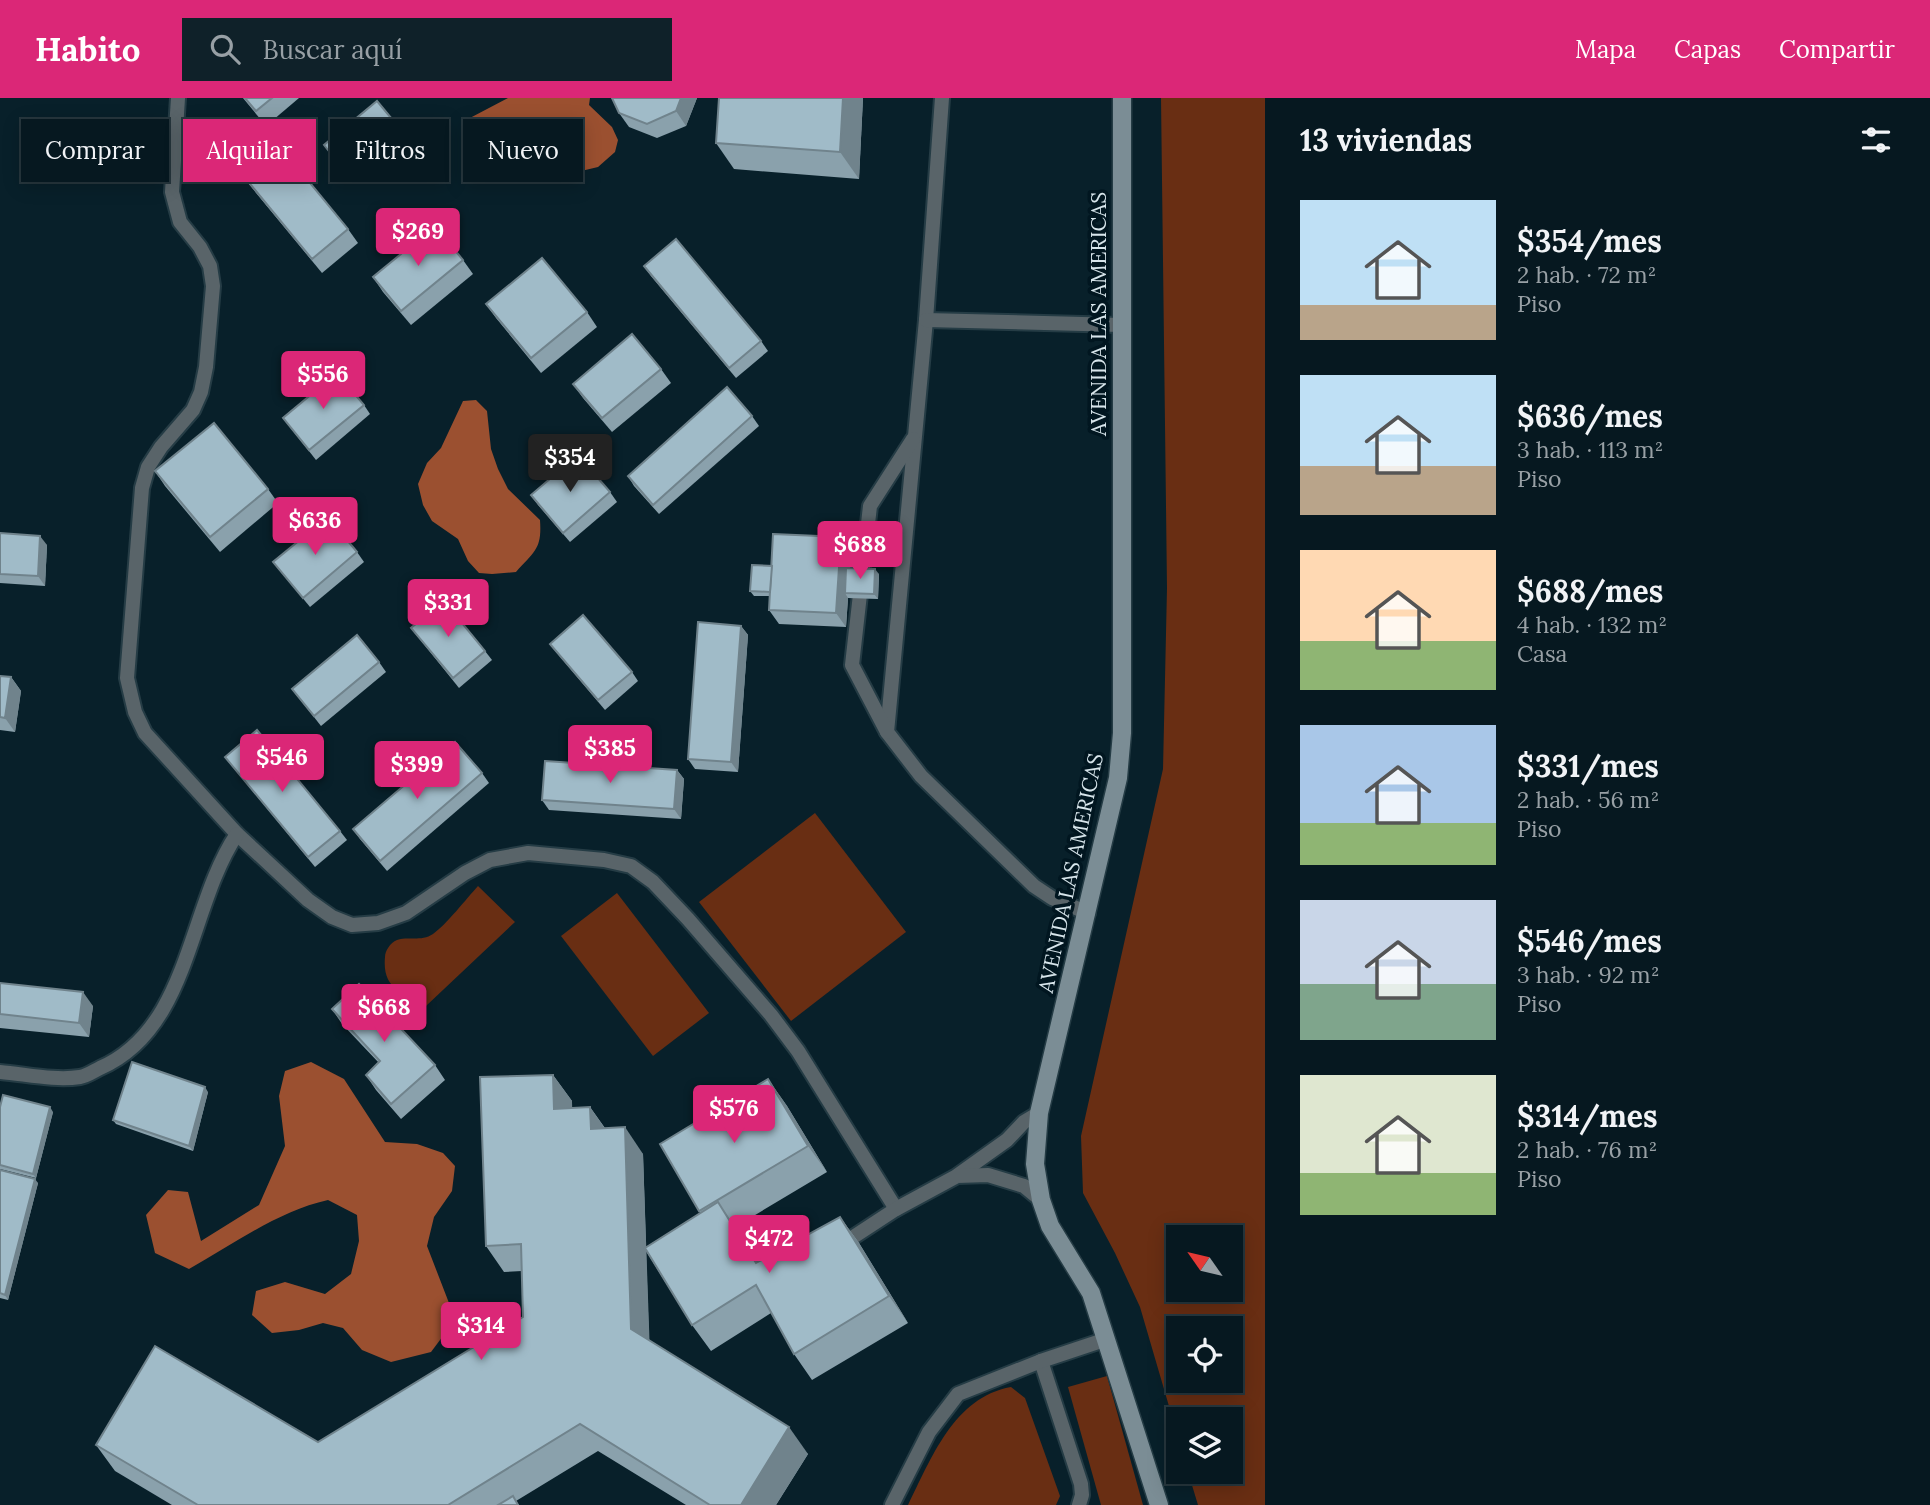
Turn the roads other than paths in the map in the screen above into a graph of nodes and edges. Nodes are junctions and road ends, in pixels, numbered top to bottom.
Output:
1 (178, 98) edge
2 (942, 98) edge
3 (1122, 98) edge
4 (926, 320) junction
5 (1121, 325) junction
6 (915, 435) junction
7 (887, 732) junction
8 (237, 834) junction
9 (1088, 913) junction
10 (0, 1072) edge
11 (1040, 1112) junction
12 (957, 1176) junction
13 (1041, 1200) junction
14 (895, 1209) junction
15 (825, 1255) edge
16 (1107, 1339) junction
17 (1041, 1361) junction
18 (891, 1505) edge
19 (1079, 1505) edge
20 (1159, 1505) edge

1 - 8 lane
2 - 4 lane
3 - 5 street, AVENIDA LAS AMERICAS
4 - 5 lane
4 - 6 lane
5 - 9 street, AVENIDA LAS AMERICAS
6 - 7 lane
6 - 7 lane
7 - 9 lane
8 - 10 lane
8 - 14 lane
9 - 11 street, AVENIDA LAS AMERICAS
11 - 12 lane
11 - 13 street, AVENIDA LAS AMERICAS
12 - 13 lane
12 - 14 lane
13 - 16 street, AVENIDA LAS AMERICAS
14 - 15 lane
16 - 17 lane
16 - 20 street, AVENIDA LAS AMERICAS
17 - 18 lane
17 - 19 lane

